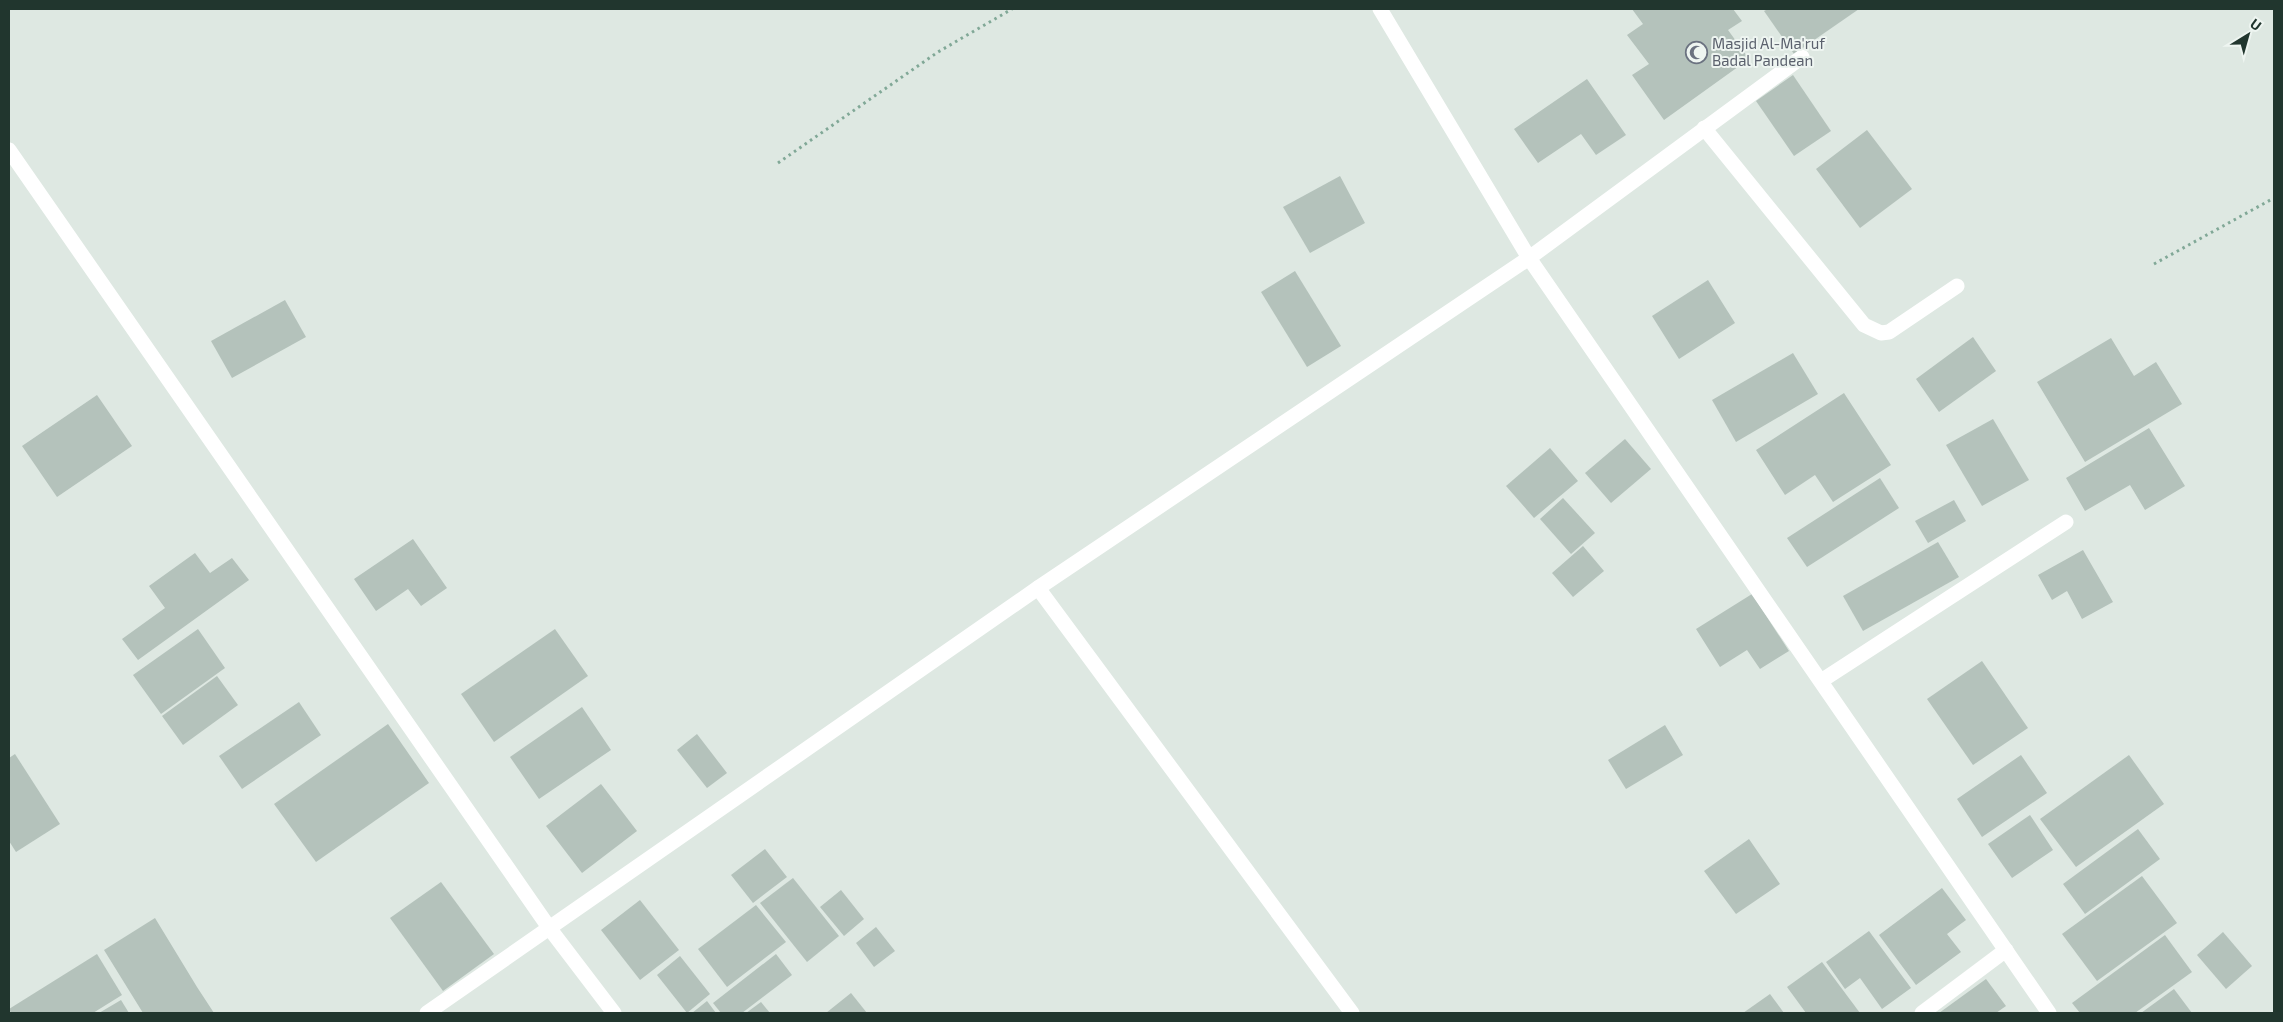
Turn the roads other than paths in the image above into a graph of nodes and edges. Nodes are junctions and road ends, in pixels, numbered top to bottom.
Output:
1 (1380, 9) edge
2 (1802, 57) dead end
3 (1704, 128) junction
4 (9, 150) edge
5 (1529, 258) junction
6 (1957, 286) dead end
7 (2066, 522) dead end
8 (1038, 588) junction
9 (1821, 681) junction
10 (550, 930) junction
11 (2006, 950) junction
12 (427, 1013) edge
13 (614, 1013) edge
14 (1352, 1013) edge
15 (1922, 1013) edge
16 (2049, 1013) edge

1 - 5 street
2 - 3 street
3 - 5 street
3 - 6 street
4 - 10 street
5 - 8 street
5 - 9 street
7 - 9 street
8 - 10 street
8 - 14 street
9 - 11 street
10 - 12 street
10 - 13 street
11 - 15 street
11 - 16 street

